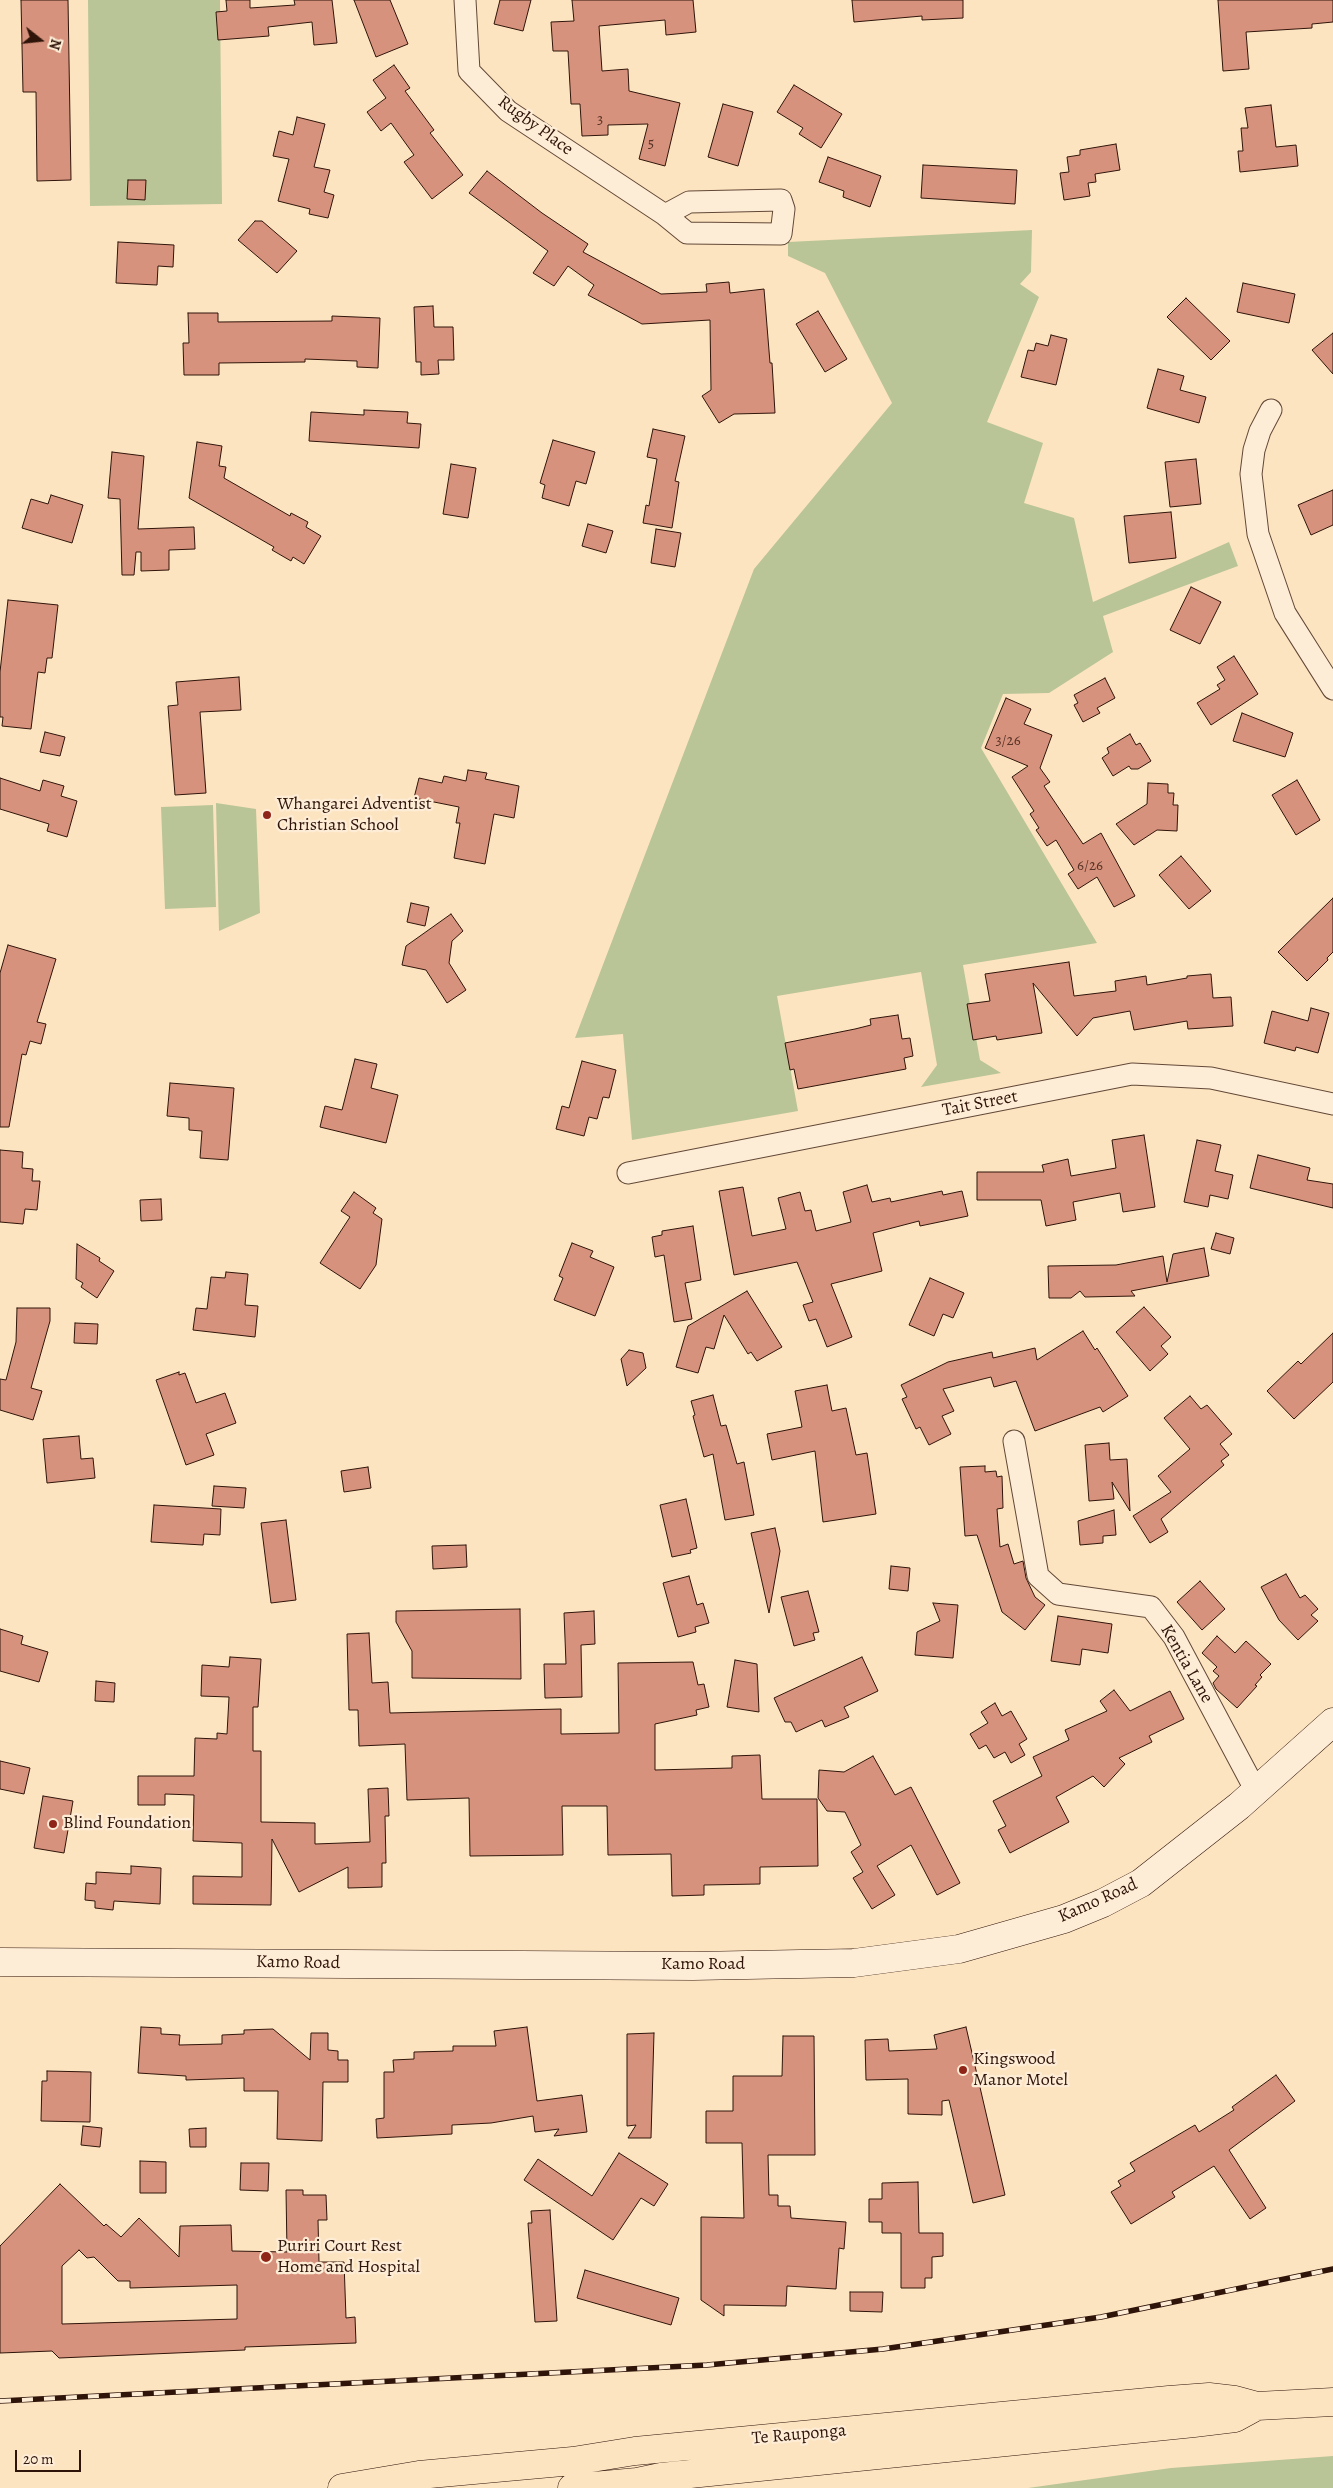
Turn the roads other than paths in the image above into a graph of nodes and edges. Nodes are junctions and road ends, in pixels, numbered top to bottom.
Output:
1 (465, 0) edge
2 (665, 215) junction
3 (1271, 410) dead end
4 (1333, 689) edge
5 (1333, 1104) edge
6 (628, 1173) dead end
7 (1014, 1441) dead end
8 (1333, 1722) edge
9 (1256, 1791) junction
10 (0, 1962) edge
11 (1333, 2402) edge
12 (1257, 2406) junction
13 (623, 2454) junction
14 (772, 2467) junction
15 (625, 2485) edge
16 (342, 2488) edge
17 (572, 2488) edge
18 (719, 2488) edge

1 - 2 street, Rugby Place
2 - 2 street, Rugby Place
3 - 4 street
5 - 6 street, Tait Street
7 - 9 street, Kentia Lane
8 - 9 main road, Kamo Road
9 - 10 main road, Kamo Road
11 - 12 highway, Te Rauponga
12 - 13 highway, Te Rauponga
12 - 14 highway, Te Rauponga
13 - 15 main road
13 - 16 highway, Te Rauponga
14 - 15 highway, Te Rauponga
14 - 18 highway
15 - 17 highway, Te Rauponga

